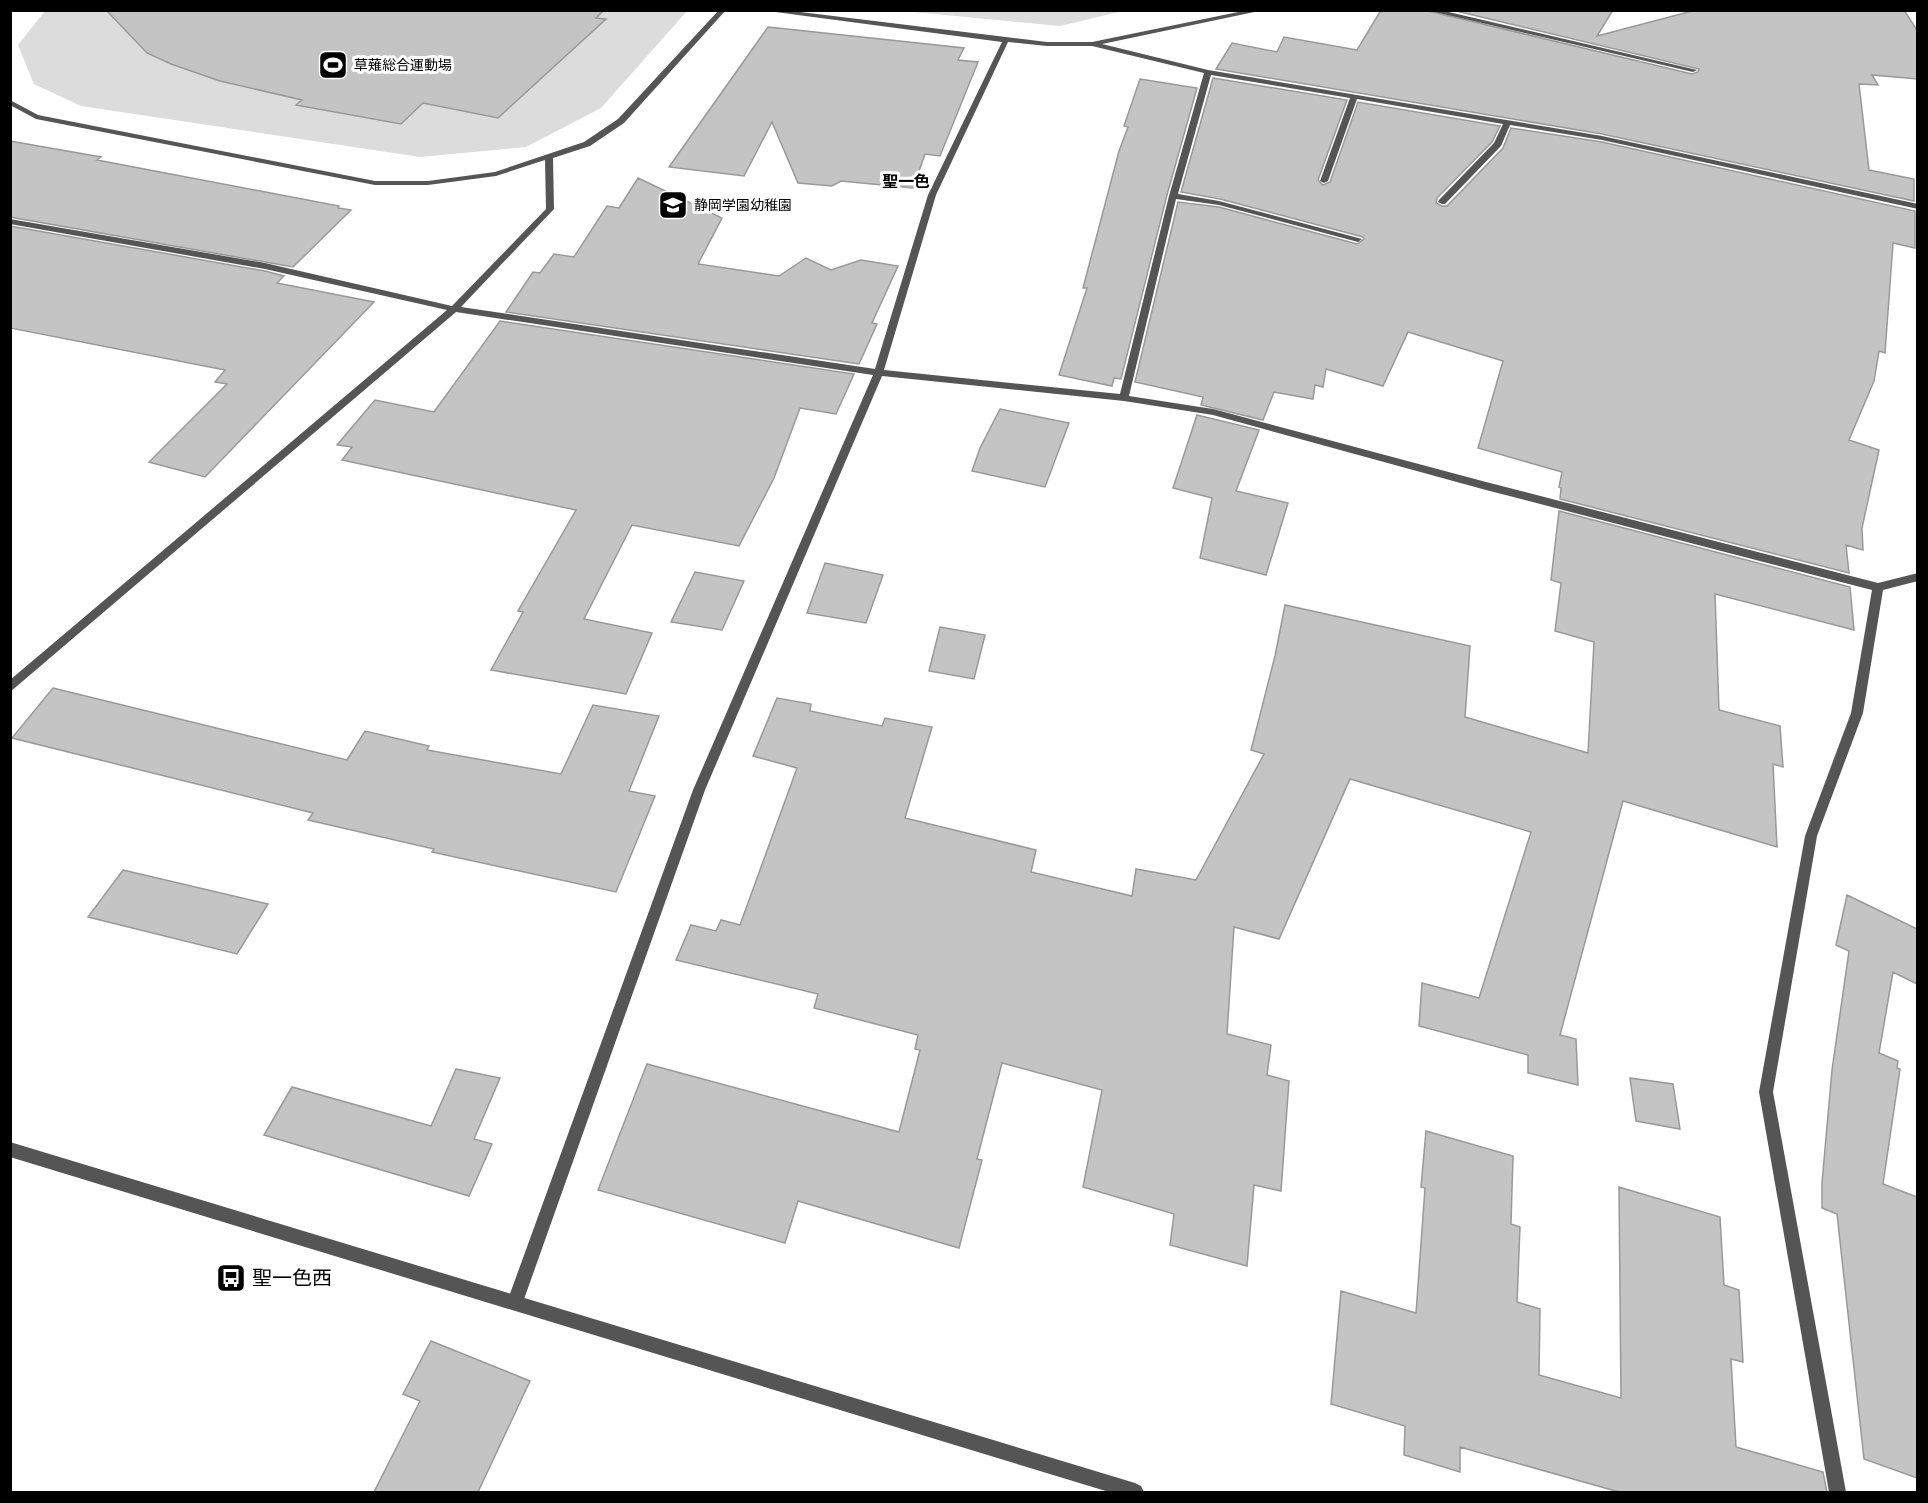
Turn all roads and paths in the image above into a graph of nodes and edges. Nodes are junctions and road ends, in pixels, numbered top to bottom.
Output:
1 (723, 10) edge
2 (763, 10) edge
3 (1261, 10) edge
4 (1429, 10) edge
5 (1006, 40) junction
6 (1092, 44) junction
7 (1693, 70) dead end
8 (1208, 72) junction
9 (1354, 97) junction
10 (10, 102) edge
11 (1507, 123) junction
12 (549, 157) junction
13 (1324, 181) dead end
14 (1173, 196) junction
15 (1442, 202) dead end
16 (1917, 207) edge
17 (10, 221) edge
18 (1358, 239) dead end
19 (454, 309) junction
20 (879, 374) junction
21 (1124, 398) junction
22 (1917, 578) edge
23 (1878, 587) junction
24 (10, 687) edge
25 (10, 1149) edge
26 (515, 1302) junction
27 (1135, 1492) edge
28 (1838, 1492) edge

1 - 12 street
2 - 5 street
3 - 6 street
4 - 7 street
5 - 6 street
5 - 20 street
6 - 8 street
8 - 9 street
8 - 14 street
9 - 11 street
9 - 13 street
10 - 12 street
11 - 15 street
11 - 16 street
12 - 19 street
14 - 18 street
14 - 21 street
17 - 19 street
19 - 20 street
19 - 24 street
20 - 21 street
20 - 26 street
21 - 23 street
22 - 23 street
23 - 28 street
25 - 26 street
26 - 27 street

